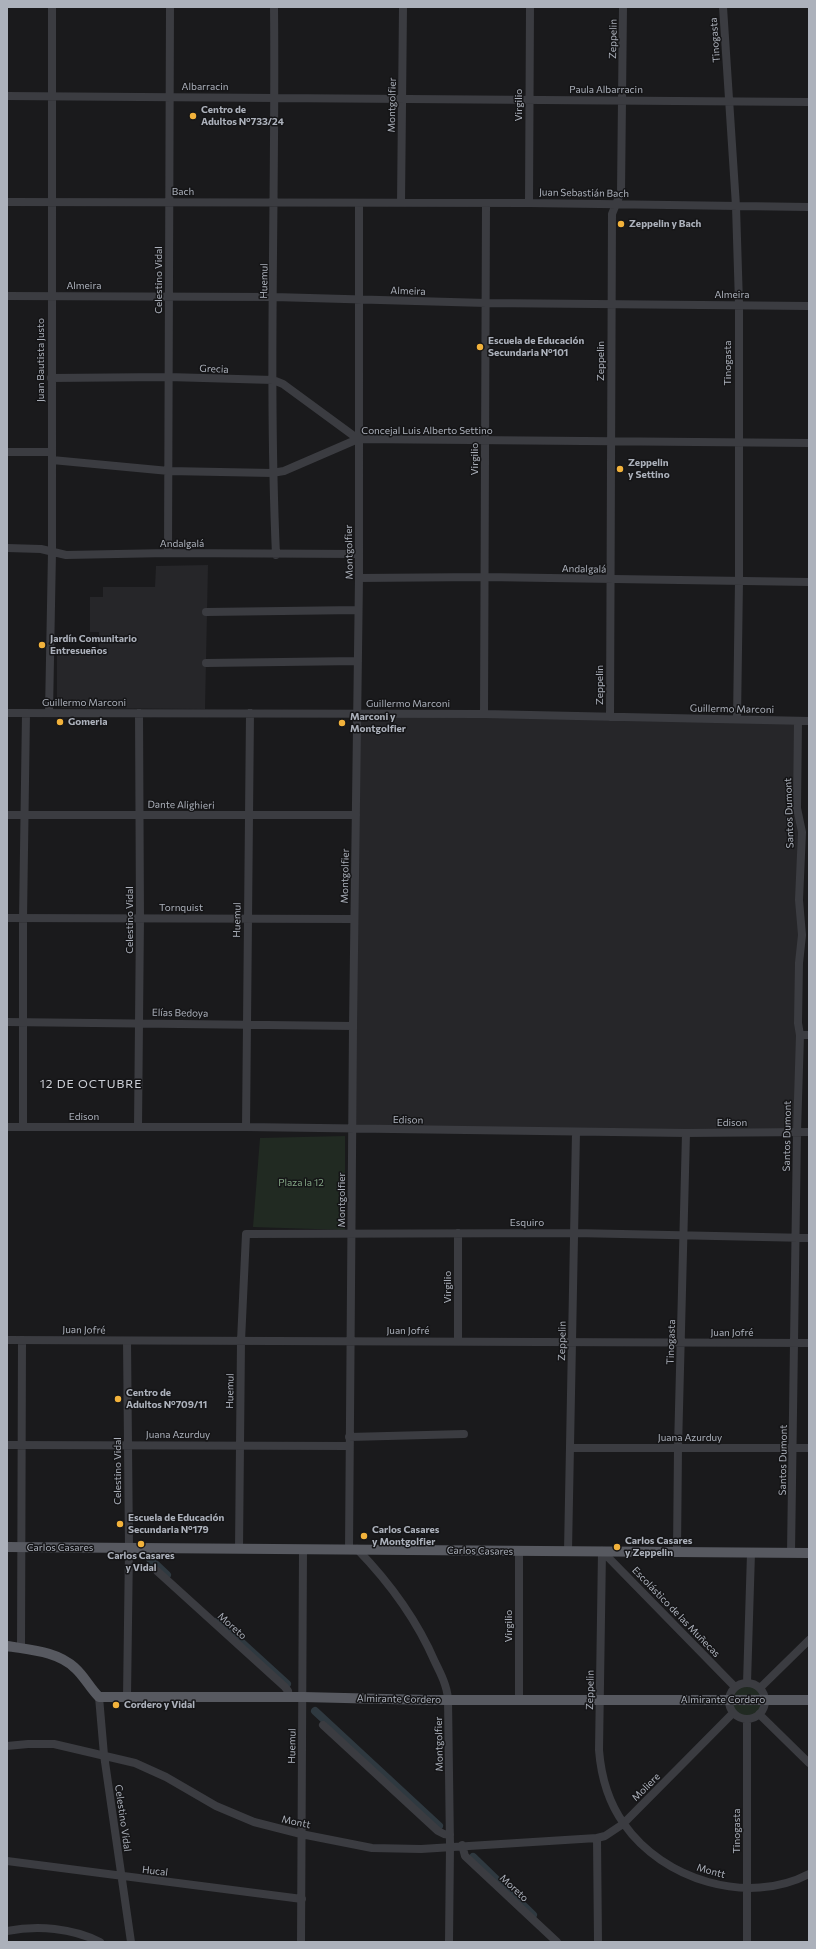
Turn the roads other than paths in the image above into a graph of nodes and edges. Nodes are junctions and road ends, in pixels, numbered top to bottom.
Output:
1 (52, 7) edge
2 (170, 7) edge
3 (274, 7) edge
4 (403, 7) edge
5 (530, 7) edge
6 (623, 7) edge
7 (723, 7) edge
8 (7, 96) edge
9 (169, 96) junction
10 (52, 97) junction
11 (275, 97) junction
12 (402, 98) junction
13 (529, 100) junction
14 (622, 100) junction
15 (729, 101) junction
16 (809, 102) edge
17 (7, 202) edge
18 (51, 202) junction
19 (274, 202) junction
20 (169, 203) junction
21 (359, 203) junction
22 (401, 203) junction
23 (529, 203) junction
24 (486, 204) junction
25 (617, 204) junction
26 (736, 206) junction
27 (809, 207) edge
28 (7, 296) edge
29 (52, 296) junction
30 (169, 296) junction
31 (274, 297) junction
32 (359, 299) junction
33 (486, 303) junction
34 (611, 304) junction
35 (739, 304) junction
36 (809, 306) edge
37 (51, 378) junction
38 (168, 378) junction
39 (273, 380) junction
40 (358, 439) junction
41 (485, 441) junction
42 (612, 441) junction
43 (738, 442) junction
44 (809, 444) edge
45 (7, 452) edge
46 (52, 456) junction
47 (169, 471) junction
48 (272, 473) junction
49 (7, 548) edge
50 (52, 552) junction
51 (168, 553) junction
52 (358, 554) junction
53 (276, 555) junction
54 (485, 577) junction
55 (359, 578) junction
56 (611, 579) junction
57 (739, 581) junction
58 (809, 582) edge
59 (358, 610) junction
60 (206, 612) dead end
61 (358, 661) junction
62 (206, 663) dead end
63 (7, 712) edge
64 (49, 712) junction
65 (26, 713) junction
66 (139, 713) junction
67 (250, 713) junction
68 (357, 714) junction
69 (484, 714) junction
70 (610, 717) junction
71 (737, 719) junction
72 (798, 721) junction
73 (809, 721) edge
74 (7, 815) edge
75 (25, 815) junction
76 (139, 815) junction
77 (356, 815) junction
78 (249, 816) junction
79 (805, 828) edge
80 (7, 918) edge
81 (140, 918) junction
82 (247, 918) junction
83 (23, 919) junction
84 (354, 919) junction
85 (806, 935) edge
86 (23, 1021) junction
87 (7, 1022) edge
88 (139, 1022) junction
89 (246, 1024) junction
90 (353, 1026) junction
91 (800, 1035) junction
92 (809, 1035) edge
93 (7, 1127) edge
94 (23, 1127) junction
95 (138, 1127) junction
96 (246, 1127) junction
97 (352, 1129) junction
98 (576, 1132) junction
99 (797, 1132) junction
100 (809, 1132) edge
101 (686, 1133) junction
102 (351, 1233) junction
103 (458, 1233) junction
104 (246, 1234) joint
105 (575, 1234) junction
106 (684, 1236) junction
107 (795, 1238) junction
108 (809, 1238) edge
109 (7, 1340) edge
110 (22, 1340) junction
111 (127, 1341) junction
112 (241, 1341) junction
113 (351, 1341) junction
114 (458, 1341) junction
115 (572, 1342) junction
116 (681, 1342) junction
117 (795, 1343) junction
118 (809, 1343) edge
119 (464, 1434) dead end
120 (349, 1437) junction
121 (128, 1444) junction
122 (7, 1445) edge
123 (22, 1445) junction
124 (239, 1445) junction
125 (349, 1446) junction
126 (570, 1448) junction
127 (678, 1448) junction
128 (793, 1448) junction
129 (809, 1448) edge
130 (7, 1548) edge
131 (21, 1548) junction
132 (129, 1548) junction
133 (239, 1549) junction
134 (353, 1549) junction
135 (303, 1550) junction
136 (568, 1551) junction
137 (602, 1551) junction
138 (677, 1551) junction
139 (519, 1552) junction
140 (751, 1553) junction
141 (791, 1553) junction
142 (809, 1553) edge
143 (157, 1571) dead end
144 (809, 1640) edge
145 (7, 1646) edge
146 (21, 1648) junction
147 (747, 1683) junction
148 (735, 1687) junction
149 (760, 1688) junction
150 (99, 1697) junction
151 (127, 1697) junction
152 (289, 1697) junction
153 (303, 1697) junction
154 (448, 1699) junction
155 (519, 1699) junction
156 (728, 1700) junction
157 (765, 1700) junction
158 (809, 1700) edge
159 (600, 1701) junction
160 (733, 1713) junction
161 (759, 1714) junction
162 (747, 1719) junction
163 (323, 1725) dead end
164 (7, 1746) edge
165 (104, 1755) junction
166 (809, 1763) edge
167 (623, 1824) junction
168 (301, 1834) junction
169 (450, 1835) junction
170 (597, 1838) junction
171 (462, 1845) junction
172 (450, 1846) junction
173 (7, 1861) edge
174 (809, 1874) edge
175 (122, 1877) junction
176 (747, 1889) junction
177 (302, 1900) junction
178 (7, 1931) edge
179 (100, 1942) edge
180 (131, 1942) edge
181 (301, 1942) edge
182 (449, 1942) edge
183 (557, 1942) edge
184 (598, 1942) edge
185 (747, 1942) edge

1 - 10 street, Juan Bautista Justo
2 - 9 street, Celestino Vidal
3 - 11 street, Huemul
4 - 12 street, Montgolfier
5 - 13 street, Virgilio
6 - 14 street, Zeppelin
7 - 15 street, Tinogasta
8 - 10 street, Albarracin
9 - 10 street, Albarracin
9 - 11 street, Albarracin
9 - 20 street, Celestino Vidal
10 - 18 street, Juan Bautista Justo
11 - 12 street, Albarracin
11 - 19 street, Huemul
12 - 13 street, Paula Albarracin
12 - 22 street, Montgolfier
13 - 14 street, Paula Albarracin
13 - 23 street, Virgilio
14 - 15 street, Paula Albarracin
14 - 25 street, Zeppelin
15 - 16 street, Paula Albarracin
15 - 26 street, Tinogasta
17 - 18 street, Bach
18 - 20 street, Bach
18 - 29 street, Juan Bautista Justo
19 - 20 street, Bach
19 - 21 street, Bach
19 - 31 street, Huemul
20 - 30 street, Celestino Vidal
21 - 22 street, Juan Sebastián Bach
21 - 32 street, Montgolfier
22 - 24 street, Juan Sebastián Bach
23 - 24 street, Juan Sebastián Bach
23 - 25 street, Juan Sebastián Bach
24 - 33 street, Virgilio
25 - 26 street, Juan Sebastián Bach
25 - 34 street, Zeppelin
26 - 27 street, Juan Sebastián Bach
26 - 35 street, Tinogasta
28 - 29 street, Almeira
29 - 30 street, Almeira
29 - 37 street, Juan Bautista Justo
30 - 31 street, Almeira
30 - 38 street, Celestino Vidal
31 - 32 street, Almeira
31 - 39 street, Huemul
32 - 33 street, Almeira
32 - 40 street, Montgolfier
33 - 34 street, Almeira
33 - 41 street, Virgilio
34 - 35 street, Almeira
34 - 42 street, Zeppelin
35 - 36 street, Almeira
35 - 43 street, Tinogasta
37 - 38 street, Grecia
37 - 46 street, Juan Bautista Justo
38 - 39 street, Grecia
38 - 47 street, Celestino Vidal
39 - 40 street, Grecia
39 - 48 street, Huemul
40 - 41 street, Concejal Luis Alberto Settino
40 - 48 street, Concejal Luis Alberto Settino
40 - 52 street, Montgolfier
41 - 42 street, Concejal Luis Alberto Settino
41 - 54 street, Virgilio
42 - 43 street, Concejal Luis Alberto Settino
42 - 56 street, Zeppelin
43 - 44 street, Concejal Luis Alberto Settino
43 - 57 street, Tinogasta
45 - 46 street, Concejal Luis Alberto Settino
46 - 47 street, Concejal Luis Alberto Settino
46 - 50 street, Juan Bautista Justo
47 - 48 street, Concejal Luis Alberto Settino
47 - 51 street, Celestino Vidal
48 - 53 street, Huemul
49 - 50 street, Andalgalá
50 - 51 street, Andalgalá
50 - 64 street, Juan Bautista Justo
51 - 53 street, Andalgalá
52 - 53 street, Andalgalá
52 - 55 street, Montgolfier
54 - 55 street, Andalgalá
54 - 56 street, Andalgalá
54 - 69 street, Virgilio
55 - 59 street, Montgolfier
56 - 57 street, Andalgalá
56 - 70 street, Zeppelin
57 - 58 street, Andalgalá
57 - 71 street, Tinogasta
59 - 60 street
59 - 61 street, Montgolfier
61 - 62 street
61 - 68 street, Montgolfier
63 - 65 street, Guillermo Marconi
64 - 65 street, Guillermo Marconi
64 - 66 street, Guillermo Marconi
65 - 75 street
66 - 67 street, Guillermo Marconi
66 - 76 street, Celestino Vidal
67 - 68 street, Guillermo Marconi
67 - 78 street, Huemul
68 - 69 street, Guillermo Marconi
68 - 77 street, Montgolfier
69 - 70 street, Guillermo Marconi
70 - 71 street, Guillermo Marconi
71 - 72 street, Guillermo Marconi
72 - 73 street, Guillermo Marconi
72 - 79 street, Santos Dumont
74 - 75 street, Dante Alighieri
75 - 76 street, Dante Alighieri
75 - 83 street
76 - 78 street, Dante Alighieri
76 - 81 street, Celestino Vidal
77 - 78 street, Dante Alighieri
77 - 84 street, Montgolfier
78 - 82 street, Huemul
79 - 85 street, Santos Dumont
80 - 83 street, Tornquist
81 - 82 street, Tornquist
81 - 83 street, Tornquist
81 - 88 street, Celestino Vidal
82 - 84 street, Tornquist
82 - 89 street, Huemul
83 - 86 street
84 - 90 street, Montgolfier
85 - 91 street, Santos Dumont
86 - 87 street, Elías Bedoya
86 - 88 street, Elías Bedoya
86 - 94 street
88 - 89 street, Elías Bedoya
88 - 95 street, Celestino Vidal
89 - 90 street, Elías Bedoya
89 - 96 street, Huemul
90 - 97 street, Montgolfier
91 - 92 street
91 - 99 street, Santos Dumont
93 - 94 street, Edison
94 - 95 street, Edison
95 - 96 street, Edison
96 - 97 street, Edison
97 - 98 street, Edison
97 - 102 street, Montgolfier
98 - 101 street, Edison
98 - 105 street, Zeppelin
99 - 100 street, Edison
99 - 101 street, Edison
99 - 107 street, Santos Dumont
101 - 106 street, Tinogasta
102 - 103 street, Esquiro
102 - 104 street, Esquiro
102 - 113 street, Montgolfier
103 - 105 street, Esquiro
103 - 114 street, Virgilio
104 - 112 street, Huemul
105 - 106 street, Esquiro
105 - 115 street, Zeppelin
106 - 107 street, Esquiro
106 - 116 street, Tinogasta
107 - 108 street, Esquiro
107 - 117 street, Santos Dumont
109 - 110 street, Juan Jofré
110 - 111 street, Juan Jofré
110 - 123 street
111 - 112 street, Juan Jofré
111 - 121 street, Celestino Vidal
112 - 113 street, Juan Jofré
112 - 124 street, Huemul
113 - 114 street, Juan Jofré
113 - 120 street, Montgolfier
114 - 115 street, Juan Jofré
115 - 116 street, Juan Jofré
115 - 126 street, Zeppelin
116 - 117 street, Juan Jofré
116 - 127 street, Tinogasta
117 - 118 street, Juan Jofré
117 - 128 street, Santos Dumont
119 - 120 street
120 - 125 street, Montgolfier
121 - 123 street, Juana Azurduy
121 - 124 street, Juana Azurduy
121 - 132 street, Celestino Vidal
122 - 123 street, Juana Azurduy
123 - 131 street
124 - 125 street, Juana Azurduy
124 - 133 street, Huemul
125 - 134 street, Montgolfier
126 - 127 street, Juana Azurduy
126 - 136 street, Zeppelin
127 - 128 street, Juana Azurduy
127 - 138 street, Tinogasta
128 - 129 street, Juana Azurduy
128 - 141 street, Santos Dumont
130 - 131 main road, Carlos Casares
131 - 132 main road, Carlos Casares
131 - 146 street
132 - 133 main road, Carlos Casares
132 - 151 street, Celestino Vidal
133 - 135 main road, Carlos Casares
134 - 135 main road, Carlos Casares
134 - 139 main road, Carlos Casares
134 - 154 street, Montgolfier
135 - 153 street, Huemul
136 - 137 main road, Carlos Casares
136 - 139 main road, Carlos Casares
137 - 138 main road, Carlos Casares
137 - 148 street, Escolástico de las Muñecas
137 - 159 street, Zeppelin
138 - 140 main road, Carlos Casares
139 - 155 street, Virgilio
140 - 141 main road, Carlos Casares
140 - 147 street
141 - 142 main road, Carlos Casares
143 - 152 street, Moreto
144 - 149 street
145 - 146 main road
146 - 150 main road
147 - 148 street
147 - 149 street
148 - 156 street
149 - 157 street
150 - 151 main road, Almirante Cordero
150 - 165 street, Celestino Vidal
151 - 152 main road, Almirante Cordero
152 - 153 main road, Almirante Cordero
153 - 154 main road, Almirante Cordero
153 - 168 street, Huemul
154 - 155 main road, Almirante Cordero
154 - 169 street, Montgolfier
155 - 159 main road, Almirante Cordero
156 - 157 main road, Almirante Cordero
156 - 159 main road, Almirante Cordero
156 - 160 street
157 - 158 main road, Almirante Cordero
157 - 161 street
159 - 167 street, Zeppelin
160 - 162 street
160 - 167 street, Moliere
161 - 162 street
161 - 166 street
162 - 176 street, Tinogasta
163 - 169 street
164 - 165 street, Montt
165 - 168 street, Montt
165 - 175 street, Celestino Vidal
167 - 170 street, Moliere
167 - 176 street, Montt
168 - 172 street, Montt
168 - 177 street, Huemul
169 - 172 street, Montgolfier
170 - 171 street, Montt
170 - 184 street
171 - 172 street, Montt
171 - 183 street, Moreto
172 - 182 street, Montgolfier
173 - 175 street, Hucal
174 - 176 street, Montt
175 - 177 street, Hucal
175 - 180 street, Celestino Vidal
176 - 185 street, Tinogasta
177 - 181 street, Huemul
178 - 179 street

